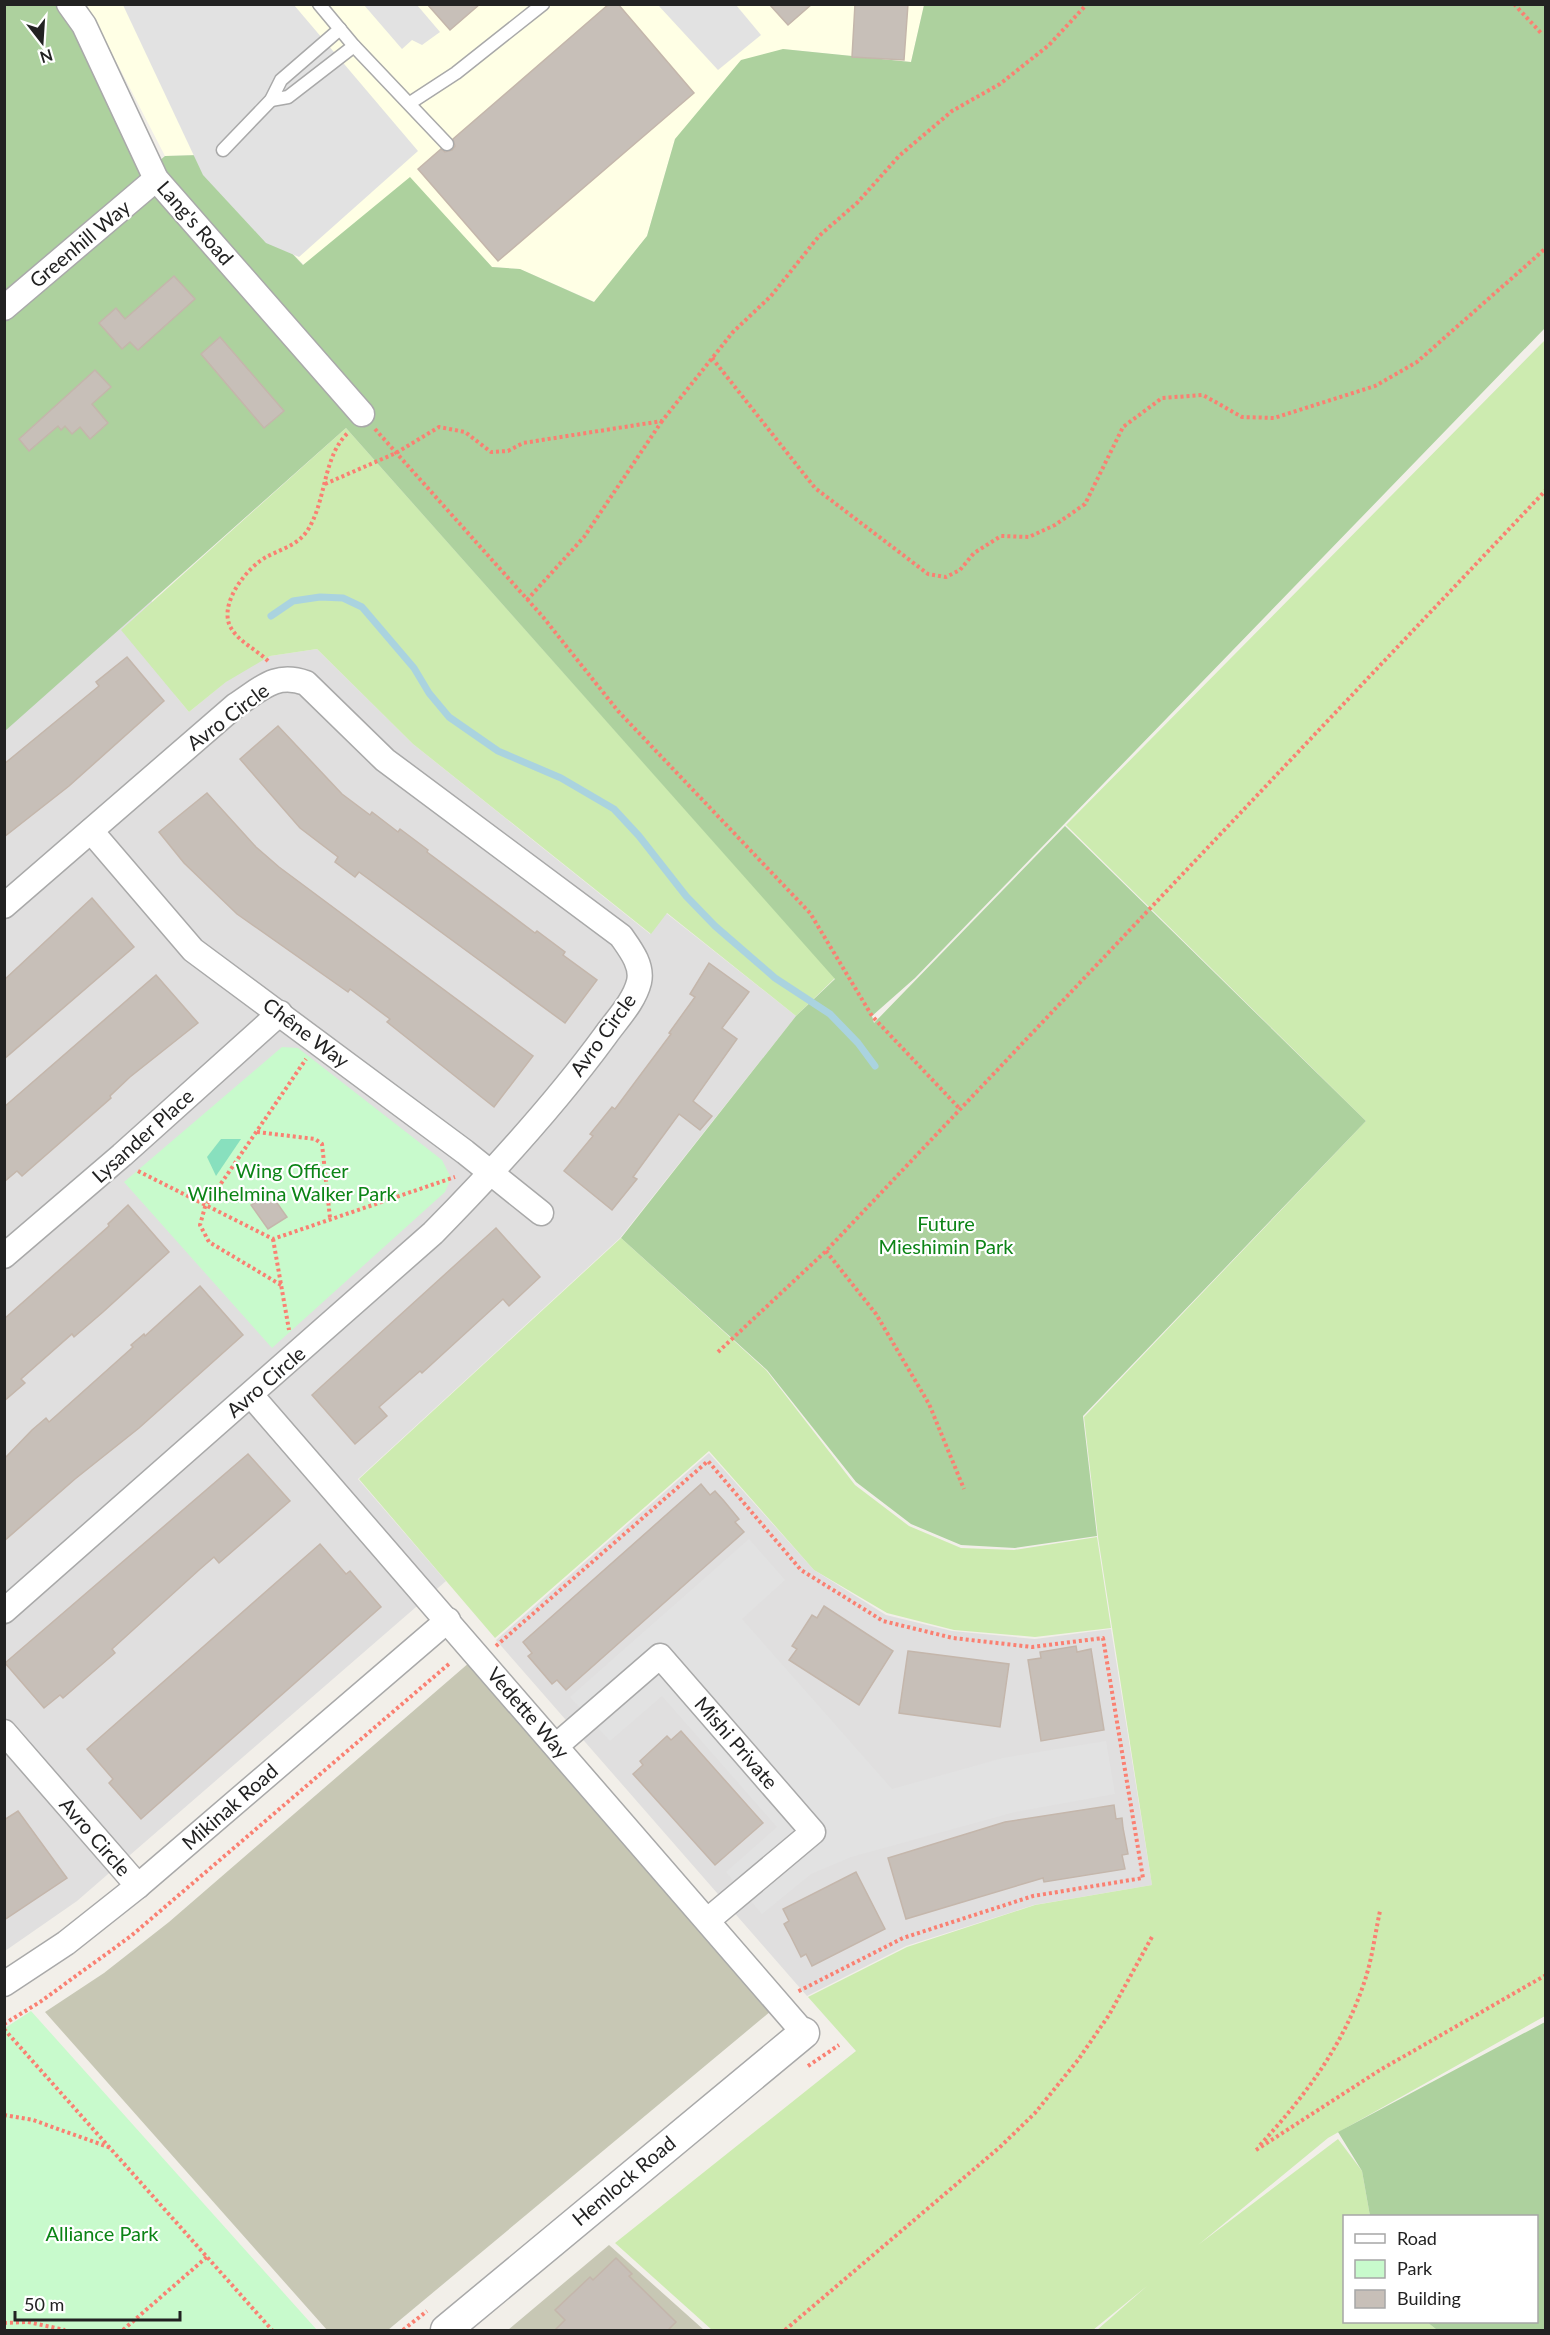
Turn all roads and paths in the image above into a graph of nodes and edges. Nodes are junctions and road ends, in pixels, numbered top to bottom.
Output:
1 (69, 4) edge
2 (319, 4) edge
3 (543, 4) edge
4 (1088, 4) edge
5 (1514, 4) edge
6 (340, 29) junction
7 (1542, 34) dead end
8 (354, 46) junction
9 (271, 100) junction
10 (410, 103) junction
11 (447, 144) dead end
12 (223, 150) dead end
13 (156, 179) junction
14 (1545, 248) edge
15 (4, 308) edge
16 (712, 358) junction
17 (363, 416) junction
18 (662, 421) junction
19 (396, 453) junction
20 (325, 484) junction
21 (1545, 490) edge
22 (527, 600) junction
23 (269, 661) dead end
24 (91, 831) junction
25 (4, 906) edge
26 (280, 1013) junction
27 (310, 1054) dead end
28 (960, 1109) junction
29 (256, 1132) junction
30 (134, 1168) dead end
31 (492, 1173) junction
32 (456, 1176) dead end
33 (205, 1207) junction
34 (542, 1213) dead end
35 (330, 1218) junction
36 (273, 1239) junction
37 (826, 1251) junction
38 (4, 1256) edge
39 (281, 1285) junction
40 (290, 1338) dead end
41 (718, 1352) dead end
42 (251, 1395) junction
43 (964, 1489) dead end
44 (4, 1611) edge
45 (448, 1620) junction
46 (493, 1648) dead end
47 (450, 1664) dead end
48 (4, 1732) edge
49 (556, 1746) junction
50 (138, 1886) junction
51 (1380, 1911) dead end
52 (708, 1920) junction
53 (1153, 1935) dead end
54 (1545, 1975) edge
55 (4, 1984) edge
56 (794, 1993) dead end
57 (4, 2024) edge
58 (4, 2029) edge
59 (804, 2033) joint
60 (4, 2115) edge
61 (112, 2149) junction
62 (208, 2256) junction
63 (4, 2323) edge
64 (65, 2330) edge
65 (123, 2331) edge
66 (272, 2331) edge
67 (446, 2331) edge
68 (785, 2331) edge

1 - 13 street, Lang's Road
2 - 6 lane
3 - 10 lane
4 - 16 path
5 - 7 path
6 - 8 lane
6 - 9 lane
8 - 9 lane
8 - 10 lane
9 - 12 lane
10 - 11 lane
13 - 15 street, Greenhill Way
13 - 17 street, Lang's Road
14 - 16 path
16 - 18 path
17 - 19 path
17 - 20 path
18 - 19 path
18 - 22 path
19 - 20 path
19 - 22 path
20 - 23 path
21 - 28 path
22 - 28 path
24 - 25 street, Avro Circle
24 - 26 street, Chêne Way
24 - 31 street, Avro Circle
26 - 31 street, Chêne Way
26 - 38 street, Lysander Place
27 - 29 path
28 - 37 path
29 - 33 path
29 - 35 path
30 - 33 path
31 - 34 street, Chêne Way
31 - 42 street, Avro Circle
32 - 35 path
33 - 36 path
33 - 39 path
35 - 36 path
36 - 39 path
37 - 41 path
37 - 43 path
39 - 40 path
42 - 44 street, Avro Circle
42 - 45 street, Vedette Way
45 - 49 street, Vedette Way
45 - 50 street, Mikinak Road
46 - 56 path
47 - 57 path
48 - 50 street, Avro Circle
49 - 52 street, Vedette Way
49 - 52 street, Mishi Private
50 - 55 street, Mikinak Road
51 - 54 path
52 - 59 street, Vedette Way
53 - 68 path
58 - 61 path
59 - 67 street, Hemlock Road
60 - 61 path
61 - 62 path
62 - 65 path
62 - 66 path
63 - 64 path

